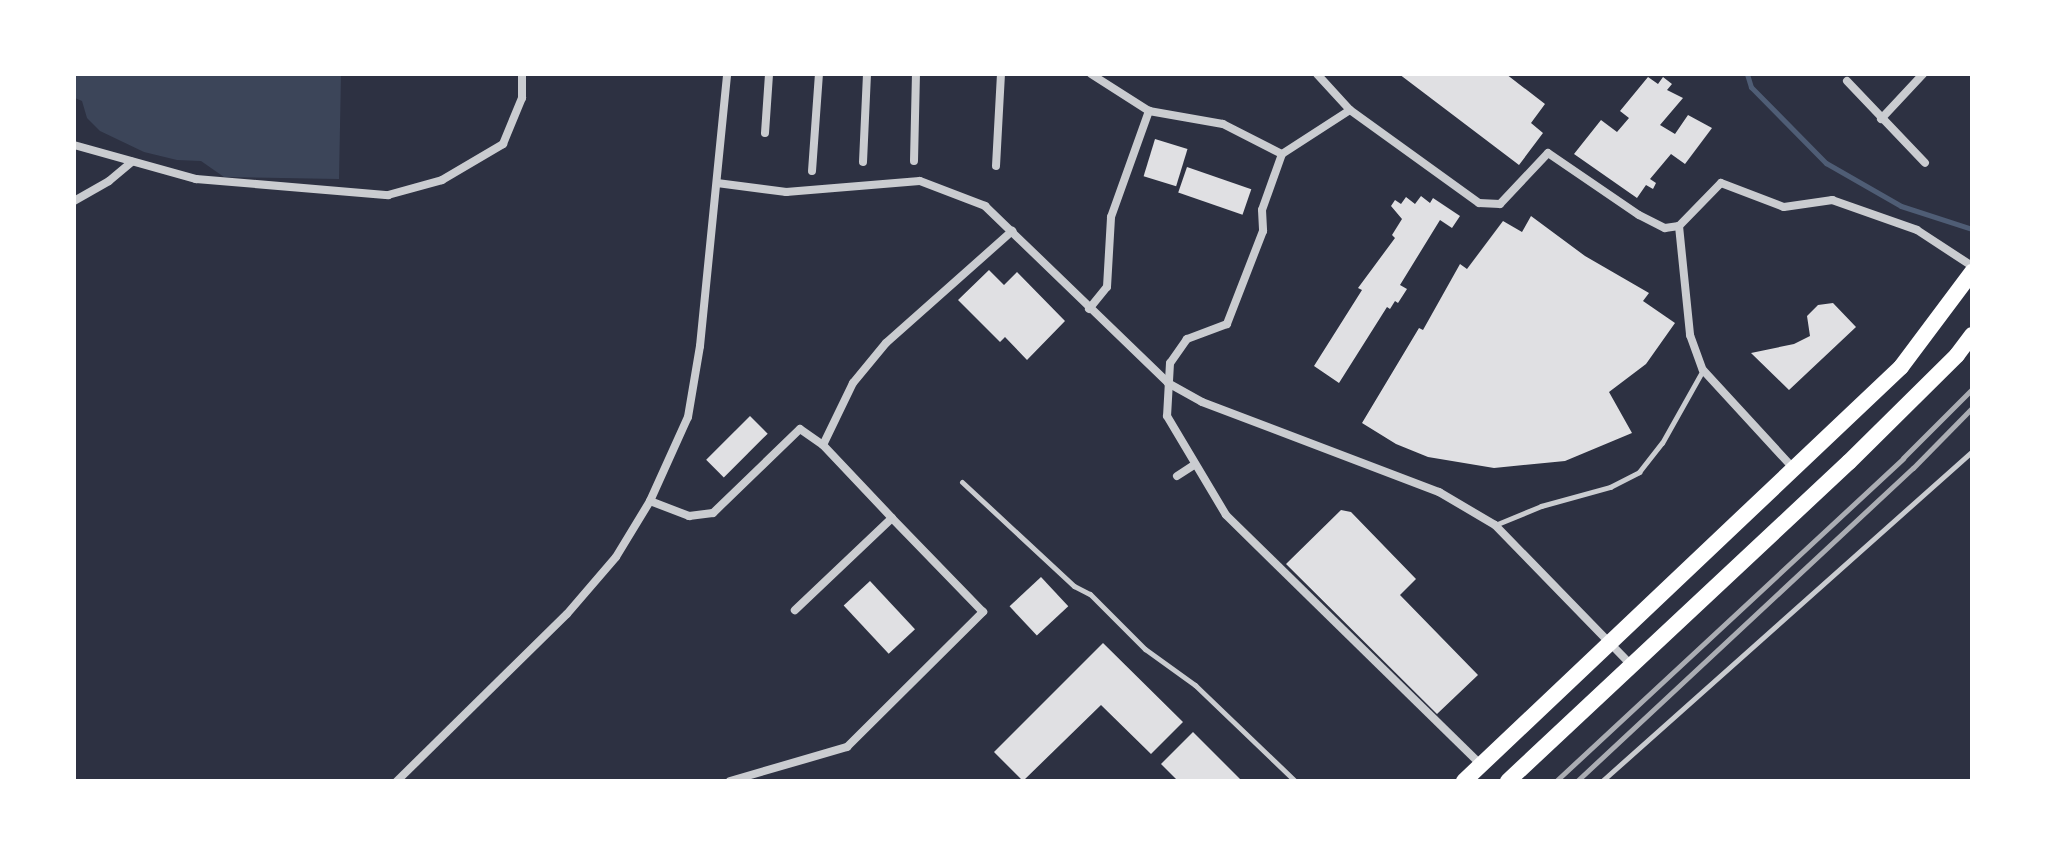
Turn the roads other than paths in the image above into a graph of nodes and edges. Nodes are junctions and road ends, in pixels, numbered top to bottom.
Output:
1 (522, 74) edge
2 (727, 74) edge
3 (769, 74) edge
4 (819, 74) edge
5 (867, 74) edge
6 (916, 74) edge
7 (1001, 74) edge
8 (1091, 74) edge
9 (1317, 74) edge
10 (1923, 74) edge
11 (1847, 81) dead end
12 (1350, 110) junction
13 (1149, 111) junction
14 (1881, 119) junction
15 (765, 133) dead end
16 (74, 145) edge
17 (1282, 154) junction
18 (914, 161) dead end
19 (132, 162) junction
20 (863, 162) dead end
21 (1925, 163) dead end
22 (996, 166) dead end
23 (812, 171) dead end
24 (717, 183) junction
25 (74, 201) edge
26 (1679, 226) junction
27 (1012, 231) junction
28 (1972, 269) edge
29 (1089, 309) junction
30 (1972, 335) edge
31 (1703, 370) junction
32 (1168, 383) junction
33 (823, 445) junction
34 (1972, 451) edge
35 (1194, 465) junction
36 (1795, 470) junction
37 (1177, 476) dead end
38 (962, 482) dead end
39 (650, 501) junction
40 (892, 518) junction
41 (1495, 525) junction
42 (795, 610) dead end
43 (1609, 641) junction
44 (1631, 665) junction
45 (1481, 765) junction
46 (756, 775) junction
47 (397, 781) edge
48 (730, 781) edge
49 (764, 781) edge
50 (1295, 781) edge
51 (1464, 781) edge
52 (1508, 781) edge
53 (1602, 781) edge

1 - 19 street
2 - 24 street
3 - 15 street
4 - 23 street
5 - 20 street
6 - 18 street
7 - 22 street
8 - 13 street
9 - 12 street
10 - 14 street
11 - 14 street
12 - 17 street
12 - 26 street
13 - 17 street
13 - 29 street
14 - 21 street
16 - 19 street
17 - 32 street
19 - 25 street
24 - 27 street
24 - 39 street
26 - 28 street
26 - 31 street
27 - 29 street
27 - 33 street
28 - 36 main road
29 - 32 street
30 - 44 main road
31 - 36 street
31 - 41 lane
32 - 35 street
32 - 41 street
33 - 39 street
33 - 40 street
34 - 53 lane
35 - 37 street
35 - 45 street
36 - 43 main road
38 - 50 lane
39 - 47 street
40 - 42 street
40 - 46 street
41 - 43 street
43 - 44 street
43 - 45 main road
44 - 52 main road
45 - 51 main road
46 - 48 street
46 - 49 street

